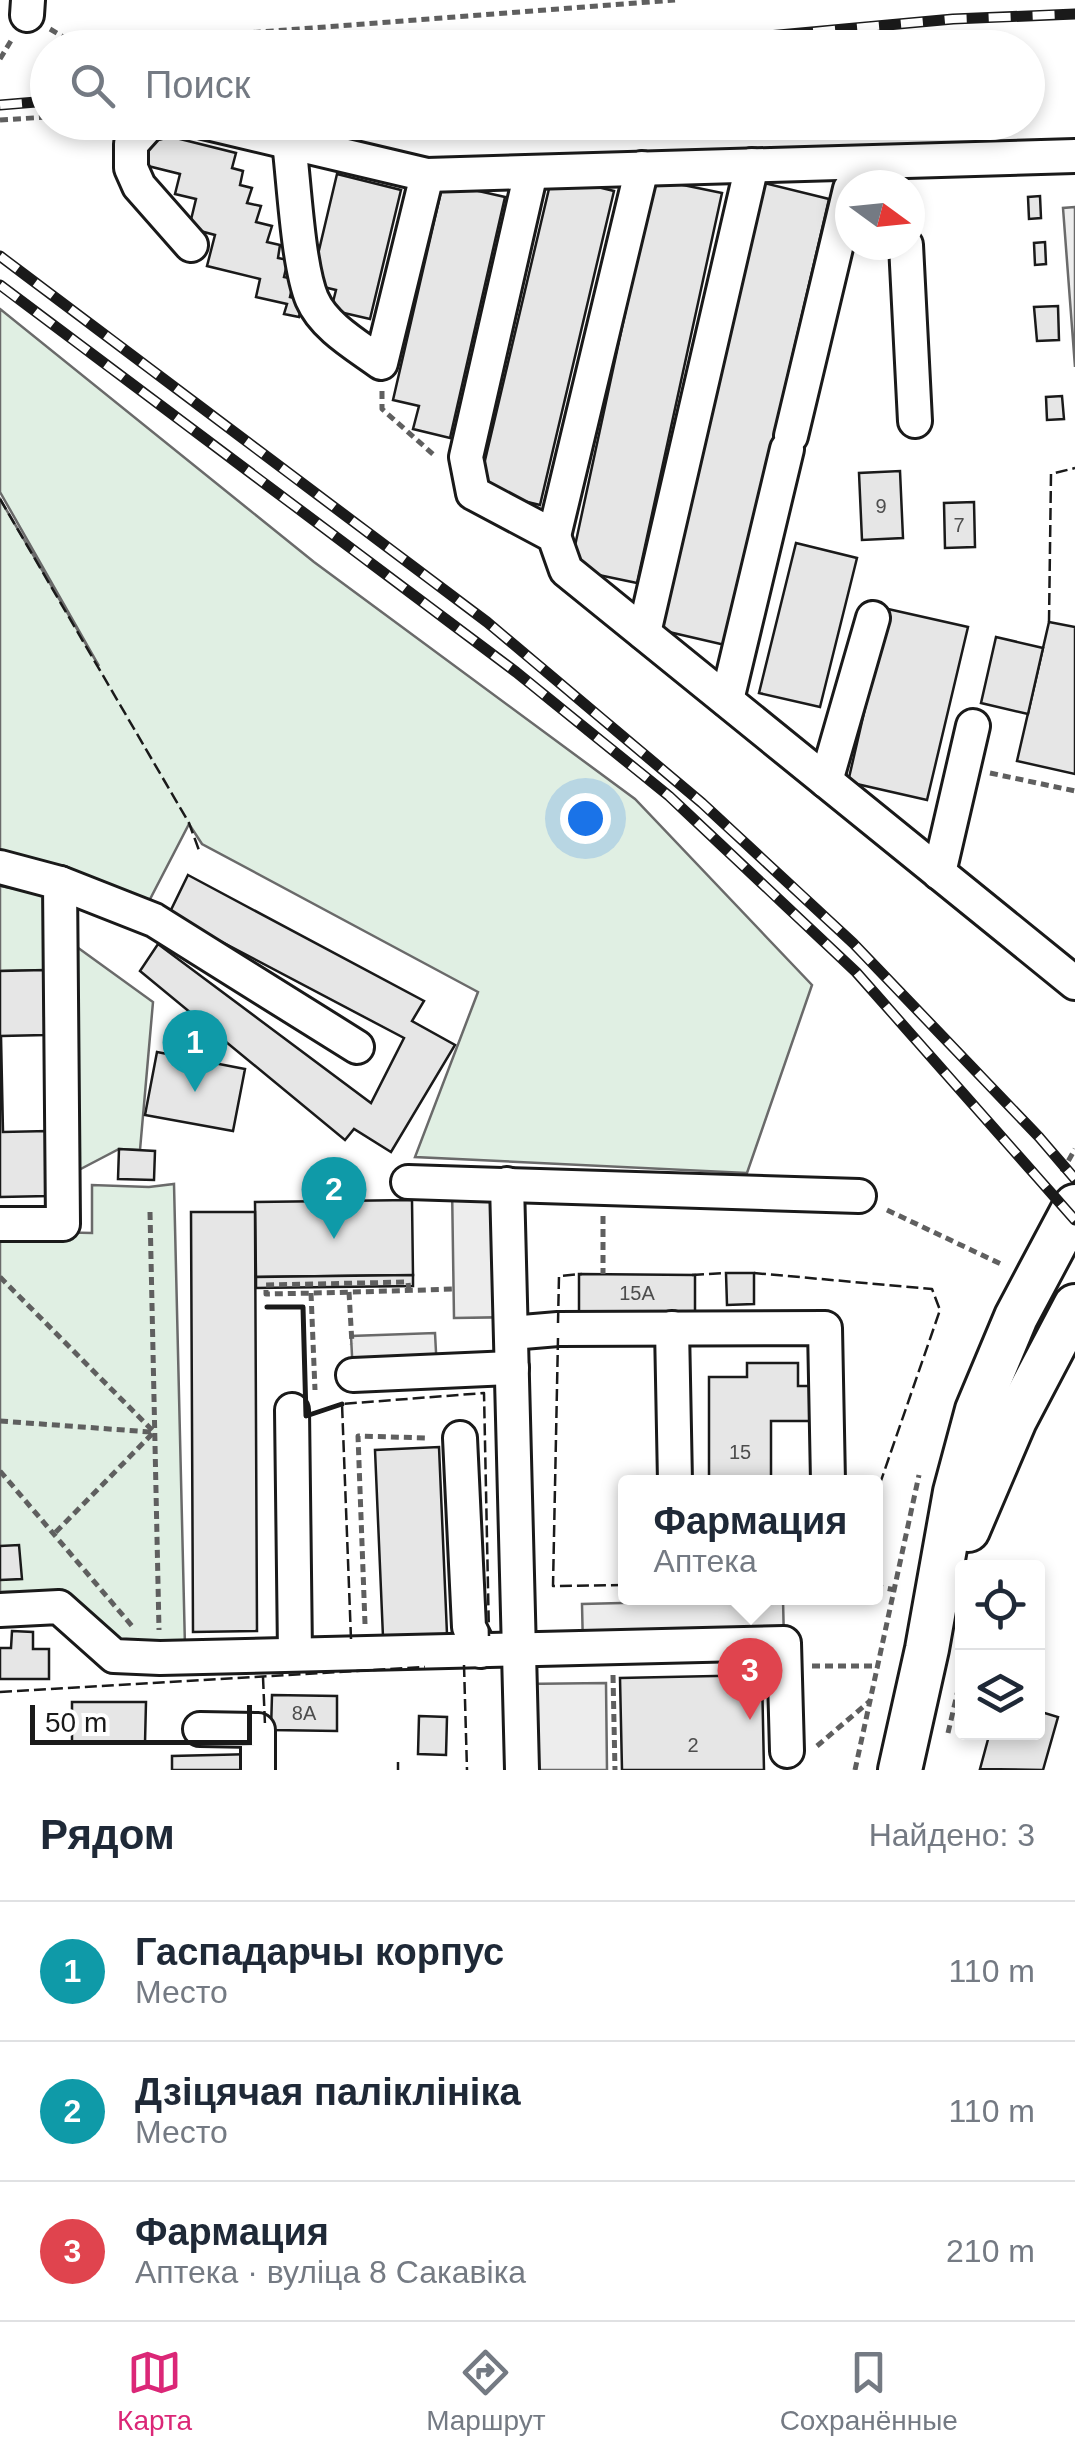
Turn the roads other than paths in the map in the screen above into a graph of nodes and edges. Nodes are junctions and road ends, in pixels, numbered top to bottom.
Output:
1 (135, 140) edge
2 (281, 140) edge
3 (290, 142) junction
4 (1075, 156) edge
5 (752, 165) junction
6 (642, 168) junction
7 (925, 171) edge
8 (531, 172) junction
9 (427, 175) junction
10 (835, 177) edge
11 (191, 245) dead end
12 (835, 250) edge
13 (907, 260) edge
14 (914, 421) dead end
15 (554, 536) junction
16 (873, 618) dead end
17 (644, 633) junction
18 (727, 700) junction
19 (973, 726) dead end
20 (826, 781) junction
21 (0, 867) edge
22 (940, 872) junction
23 (60, 883) junction
24 (1075, 983) edge
25 (357, 1047) dead end
26 (408, 1182) dead end
27 (507, 1184) junction
28 (859, 1196) road end
29 (1075, 1206) edge
30 (0, 1224) edge
31 (1072, 1321) edge
32 (672, 1328) junction
33 (511, 1333) junction
34 (512, 1368) junction
35 (353, 1375) dead end
36 (304, 1406) road end
37 (460, 1438) road end
38 (675, 1475) edge
39 (828, 1475) edge
40 (0, 1610) edge
41 (927, 1649) junction
42 (518, 1650) junction
43 (481, 1651) junction
44 (295, 1653) junction
45 (200, 1729) dead end
46 (802, 1749) road end
47 (258, 1770) edge
48 (522, 1770) edge
49 (900, 1770) edge

1 - 11 lane
2 - 3 lane
3 - 9 lane
3 - 9 lane
4 - 7 lane
5 - 6 lane
5 - 10 lane
5 - 17 lane
6 - 8 lane
6 - 15 lane
8 - 9 lane
8 - 15 lane
12 - 18 lane
13 - 14 lane
15 - 17 lane
16 - 20 lane
17 - 18 lane
18 - 20 lane
19 - 22 lane
20 - 22 lane
21 - 23 lane
22 - 24 lane
23 - 25 lane
23 - 30 lane
26 - 27 lane
27 - 28 lane
27 - 33 lane
29 - 41 main road
31 - 41 main road
32 - 33 lane
32 - 38 lane
32 - 39 lane
33 - 34 lane
34 - 35 lane
34 - 42 lane
36 - 44 lane
37 - 43 lane
40 - 44 lane
41 - 49 main road
42 - 43 lane
42 - 46 lane
42 - 48 lane
43 - 44 lane
45 - 47 lane

